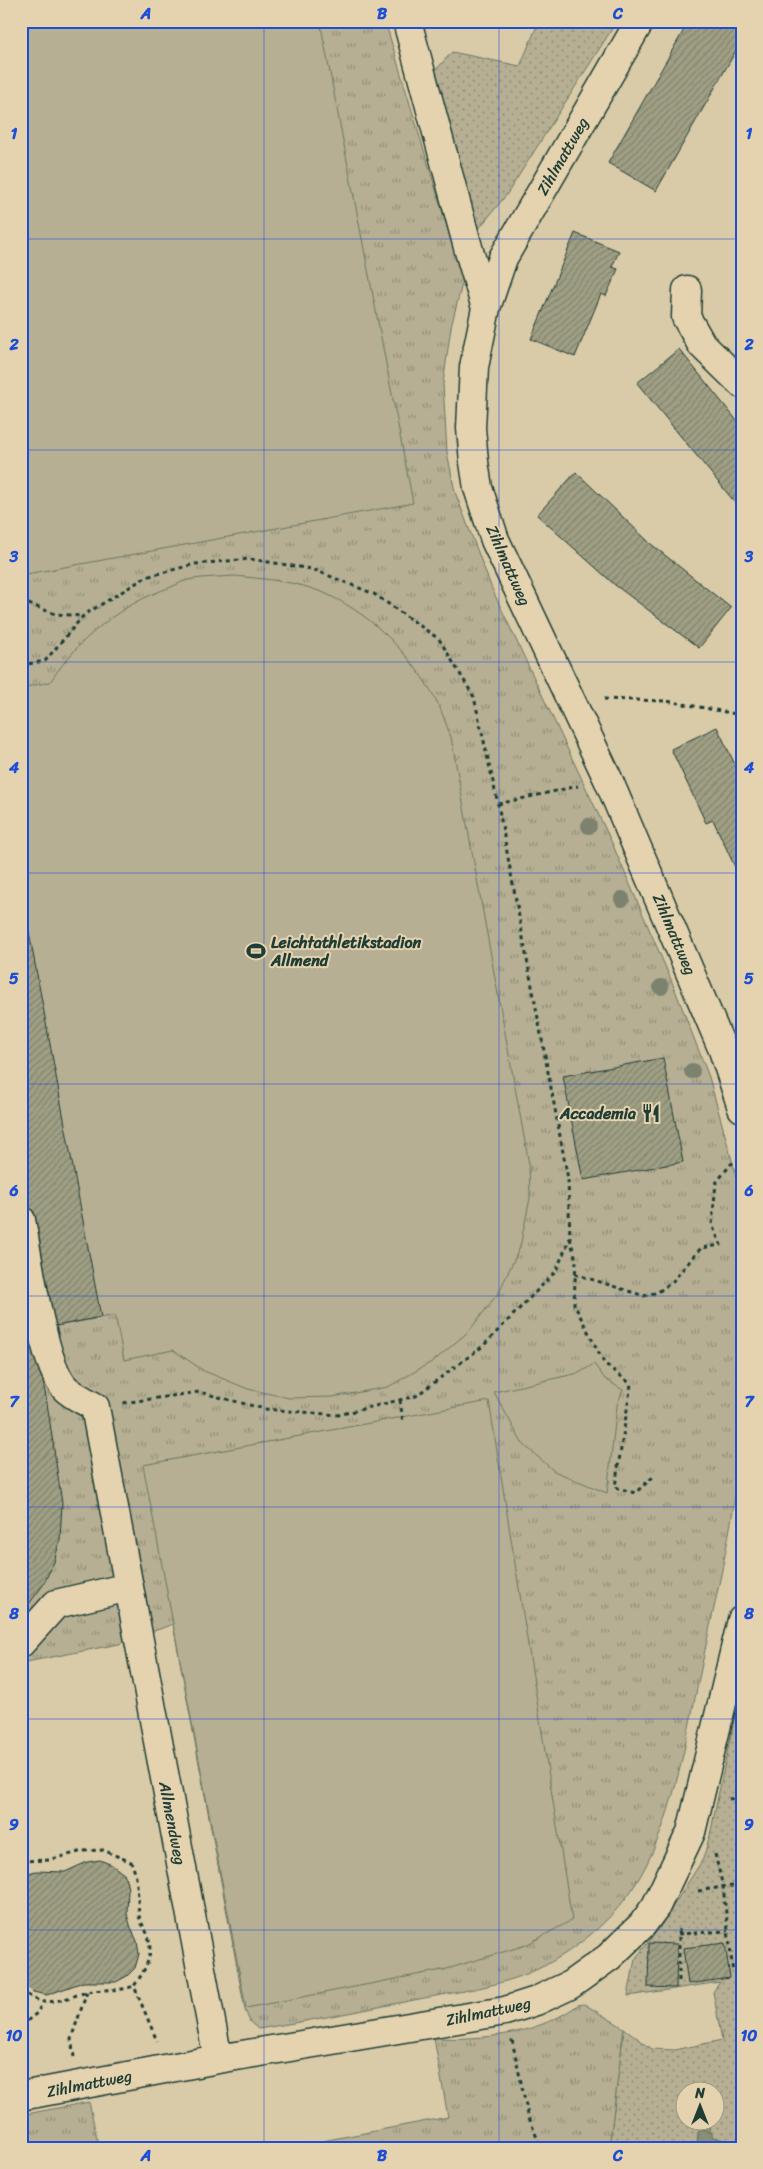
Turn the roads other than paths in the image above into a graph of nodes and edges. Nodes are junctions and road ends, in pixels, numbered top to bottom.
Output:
1 (408, 21) edge
2 (640, 21) edge
3 (687, 290) dead end
4 (486, 308) junction
5 (742, 384) edge
6 (742, 1108) edge
7 (21, 1220) edge
8 (129, 1587) junction
9 (742, 1620) edge
10 (21, 1644) edge
11 (218, 2059) junction
12 (21, 2096) edge

1 - 4 street
2 - 4 street, Zihlmattweg
3 - 5 street
4 - 6 street, Zihlmattweg
7 - 8 street, Allmendweg
8 - 10 street
8 - 11 street, Allmendweg
9 - 11 street, Zihlmattweg
11 - 12 street, Zihlmattweg

